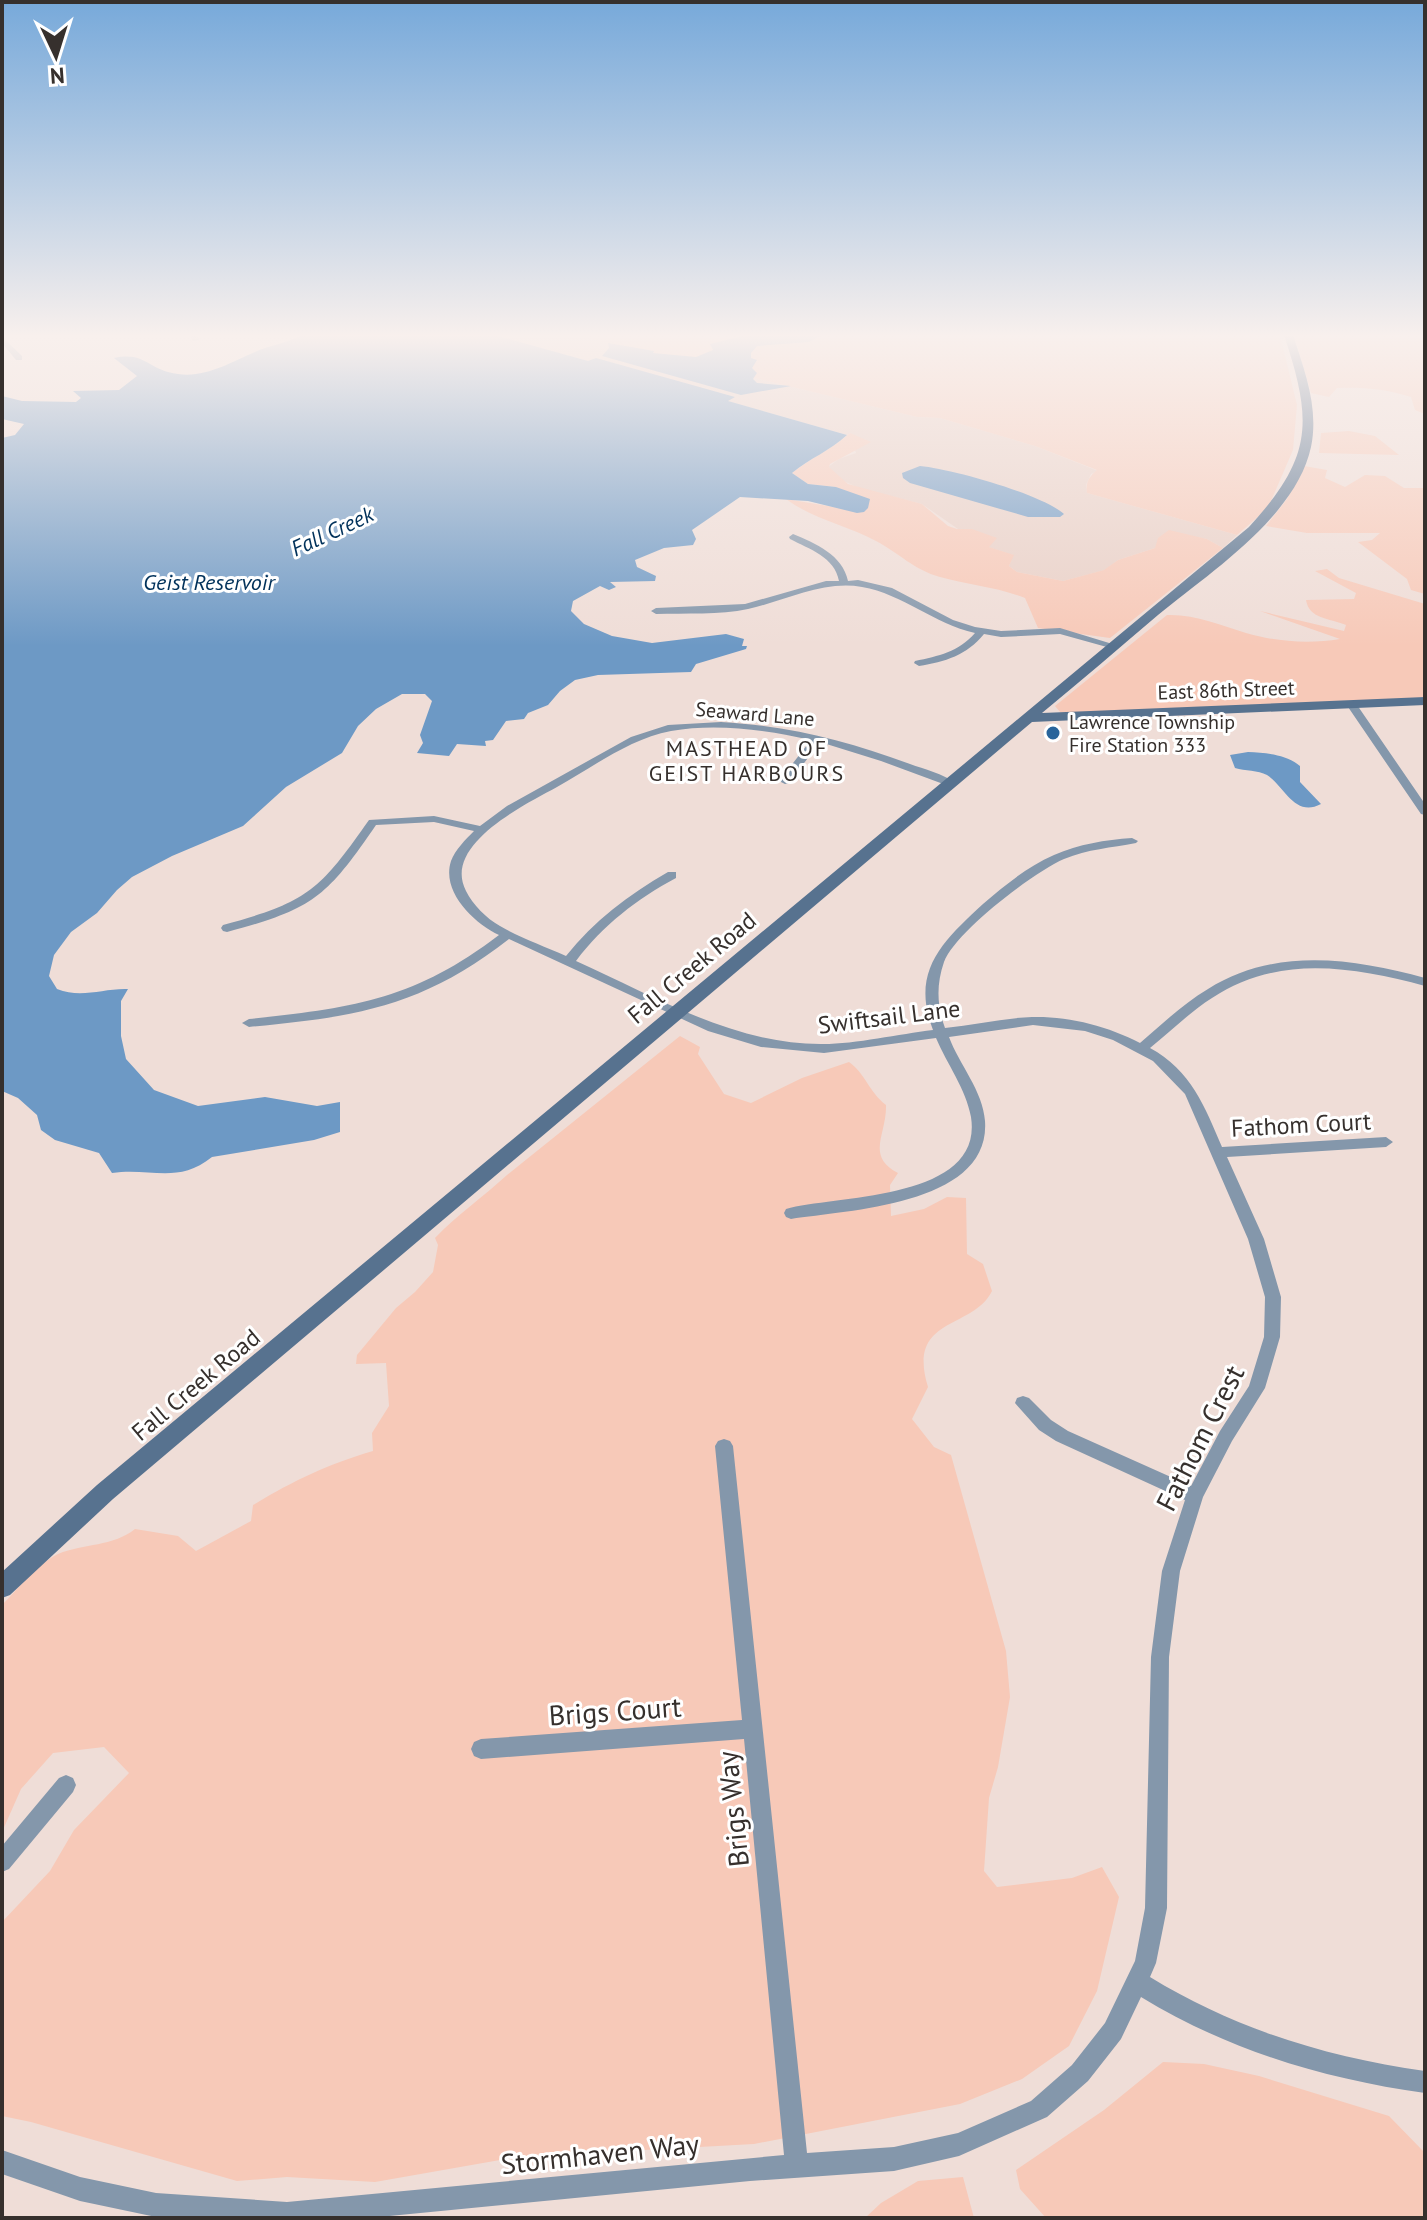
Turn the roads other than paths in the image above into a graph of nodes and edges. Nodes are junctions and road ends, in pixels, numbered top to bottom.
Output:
1 (1307, 439) edge
2 (793, 537) dead end
3 (844, 583) junction
4 (656, 611) dead end
5 (981, 632) junction
6 (1114, 646) junction
7 (919, 663) dead end
8 (1425, 701) edge
9 (1351, 704) junction
10 (1028, 718) junction
11 (818, 737) junction
12 (785, 781) dead end
13 (950, 783) junction
14 (1425, 812) edge
15 (480, 829) junction
16 (1132, 841) dead end
17 (672, 875) dead end
18 (227, 928) dead end
19 (508, 934) junction
20 (569, 961) junction
21 (1425, 982) edge
22 (679, 1011) junction
23 (249, 1023) dead end
24 (940, 1035) junction
25 (1142, 1048) junction
26 (1386, 1142) dead end
27 (1219, 1152) junction
28 (791, 1213) dead end
29 (1023, 1403) dead end
30 (724, 1446) dead end
31 (1195, 1496) junction
32 (2, 1587) edge
33 (753, 1729) junction
34 (481, 1749) dead end
35 (66, 1785) dead end
36 (2, 1862) edge
37 (1137, 1982) junction
38 (1425, 2082) edge
39 (2, 2162) edge
40 (797, 2166) junction

1 - 6 main road, Fall Creek Road
2 - 3 street
3 - 4 street
3 - 5 street
5 - 6 street
5 - 7 street
6 - 10 main road, Fall Creek Road
8 - 9 main road, East 86th Street
9 - 10 main road, East 86th Street
9 - 14 street
10 - 13 main road, Fall Creek Road
11 - 12 street
11 - 13 street, Seaward Lane
11 - 15 street, Seaward Lane
13 - 22 main road, Fall Creek Road
15 - 18 street
15 - 19 street, Swiftsail Lane
16 - 24 street
17 - 20 street
19 - 20 street, Swiftsail Lane
19 - 23 street
20 - 22 street, Swiftsail Lane
21 - 25 street
22 - 24 street, Swiftsail Lane
22 - 32 main road, Fall Creek Road
24 - 25 street, Swiftsail Lane
24 - 28 street
25 - 27 street, Fathom Crest
26 - 27 street, Fathom Court
27 - 31 street, Fathom Crest
29 - 31 street
30 - 33 street, Brigs Way
31 - 37 street, Fathom Crest
33 - 34 street, Brigs Court
33 - 40 street, Brigs Way
35 - 36 street
37 - 38 street
37 - 40 street, Stormhaven Way
39 - 40 street, Stormhaven Way

